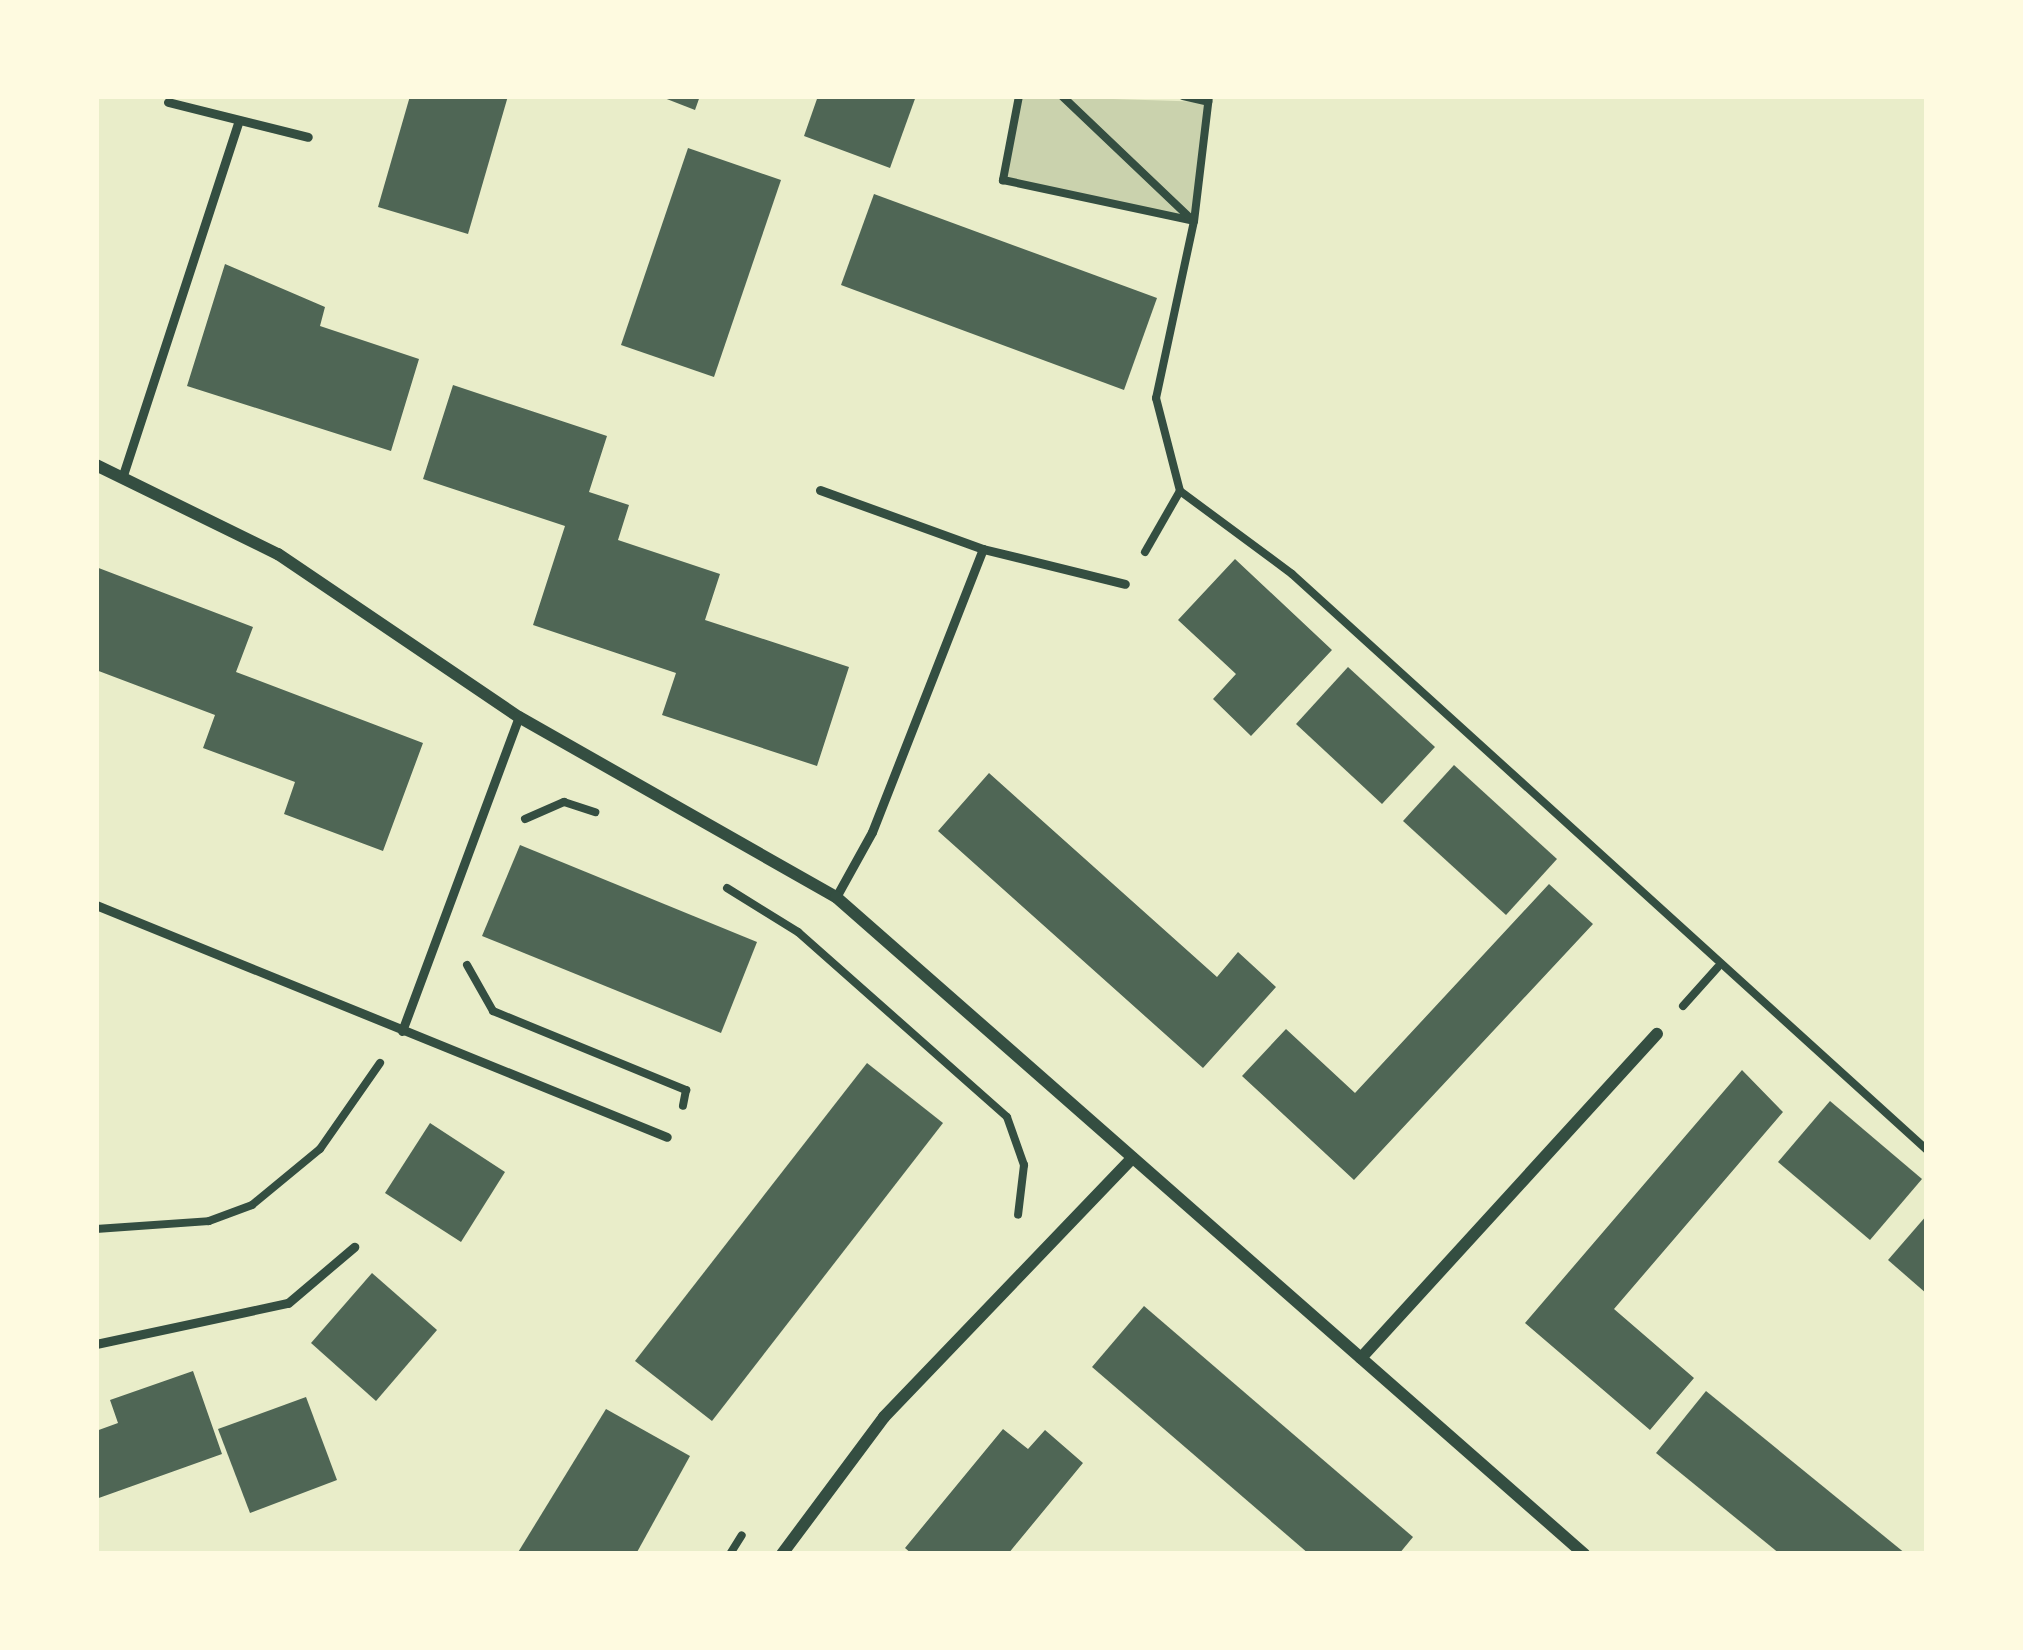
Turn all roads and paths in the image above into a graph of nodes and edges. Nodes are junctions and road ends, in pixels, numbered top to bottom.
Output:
1 (1019, 96) edge
2 (1062, 96) edge
3 (1183, 96) edge
4 (1209, 99) edge
5 (168, 102) dead end
6 (239, 120) junction
7 (308, 137) dead end
8 (1193, 221) junction
9 (96, 465) edge
10 (123, 475) junction
11 (820, 490) dead end
12 (1180, 491) junction
13 (983, 549) junction
14 (1126, 584) joint
15 (519, 717) junction
16 (609, 820) dead end
17 (511, 826) dead end
18 (723, 886) dead end
19 (836, 897) junction
20 (96, 905) edge
21 (464, 949) dead end
22 (1718, 967) junction
23 (402, 1031) junction
24 (1657, 1034) joint
25 (667, 1137) joint
26 (1927, 1150) edge
27 (1132, 1158) junction
28 (1009, 1227) dead end
29 (96, 1229) edge
30 (353, 1247) dead end
31 (96, 1344) edge
32 (1361, 1358) junction
33 (754, 1518) dead end
34 (730, 1554) edge
35 (782, 1554) edge
36 (1584, 1554) edge

1 - 8 path
2 - 8 path
3 - 4 path
4 - 8 path
5 - 6 lane
6 - 7 lane
6 - 10 lane
8 - 12 path
9 - 10 street
10 - 15 street
11 - 13 lane
12 - 14 path
12 - 22 path
13 - 14 lane
13 - 19 lane
15 - 19 street
15 - 23 lane
16 - 17 path
18 - 28 path
19 - 27 street
20 - 23 lane
21 - 25 path
22 - 24 path
22 - 26 path
23 - 25 lane
23 - 29 path
24 - 32 street
27 - 32 street
27 - 35 street
30 - 31 lane
32 - 36 street
33 - 34 path

